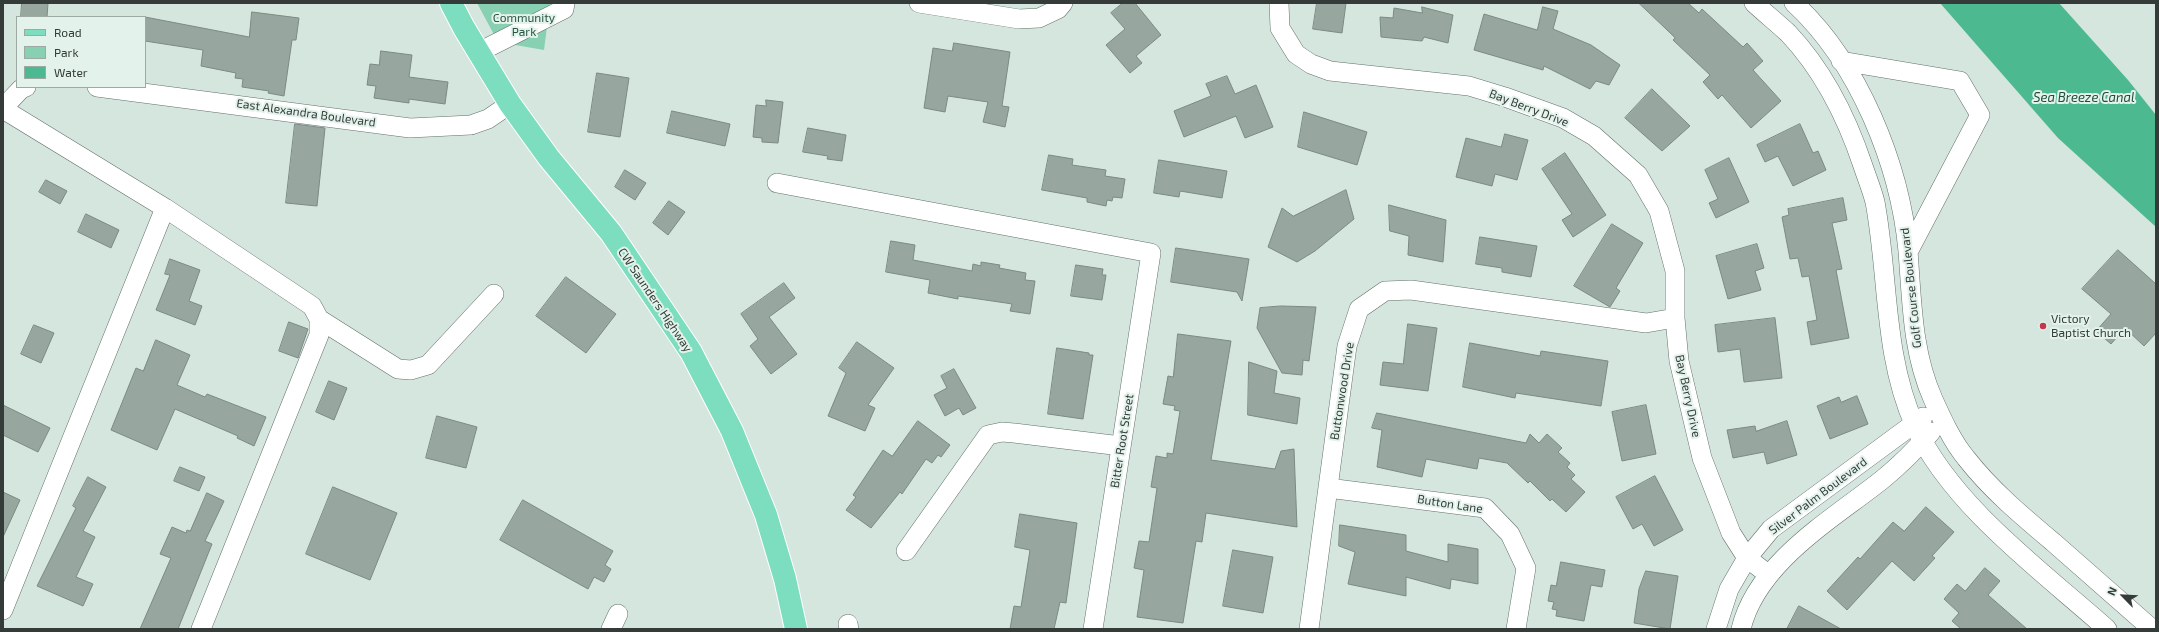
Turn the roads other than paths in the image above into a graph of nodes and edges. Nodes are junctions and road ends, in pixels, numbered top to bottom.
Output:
1 (451, 3) edge
2 (565, 3) edge
3 (919, 3) edge
4 (1063, 3) edge
5 (1278, 3) edge
6 (1754, 3) edge
7 (1799, 8) edge
8 (1788, 34) junction
9 (479, 52) junction
10 (1841, 61) junction
11 (24, 88) edge
12 (105, 88) edge
13 (510, 104) junction
14 (3, 109) edge
15 (777, 183) dead end
16 (165, 208) junction
17 (1908, 252) junction
18 (494, 294) dead end
19 (1675, 318) junction
20 (319, 320) junction
21 (1939, 412) junction
22 (1919, 433) junction
23 (1121, 446) junction
24 (1328, 488) junction
25 (906, 551) dead end
26 (1747, 558) junction
27 (1769, 575) junction
28 (3, 610) edge
29 (201, 629) edge
30 (796, 629) edge
31 (1093, 629) edge
32 (1309, 629) edge
33 (1516, 629) edge
34 (1716, 629) edge
35 (1741, 629) edge
36 (2107, 629) edge
37 (2152, 629) edge

1 - 9 main road, CW Saunders Highway
2 - 9 street
3 - 4 street
5 - 19 street, Bay Berry Drive
6 - 8 street
7 - 8 street
7 - 10 street, Golf Course Boulevard
8 - 22 street
9 - 13 main road, CW Saunders Highway
10 - 17 street, Golf Course Boulevard
10 - 17 street
11 - 14 street
12 - 13 street, East Alexandra Boulevard
13 - 30 main road, CW Saunders Highway
14 - 16 street
15 - 23 street, Bitter Root Street
16 - 20 street
16 - 28 street
17 - 21 street, Golf Course Boulevard
18 - 20 street
19 - 24 street, Buttonwood Drive
19 - 26 street, Bay Berry Drive
20 - 29 street
21 - 22 street, Silver Palm Boulevard
21 - 37 street, Golf Course Boulevard
22 - 26 street, Silver Palm Boulevard
22 - 27 street, Silver Palm Boulevard
22 - 36 street
23 - 25 street
23 - 31 street, Bitter Root Street
24 - 32 street, Buttonwood Drive
24 - 33 street, Button Lane
26 - 27 street, Bay Berry Drive
26 - 34 street, Silver Palm Boulevard
27 - 35 street, Silver Palm Boulevard

